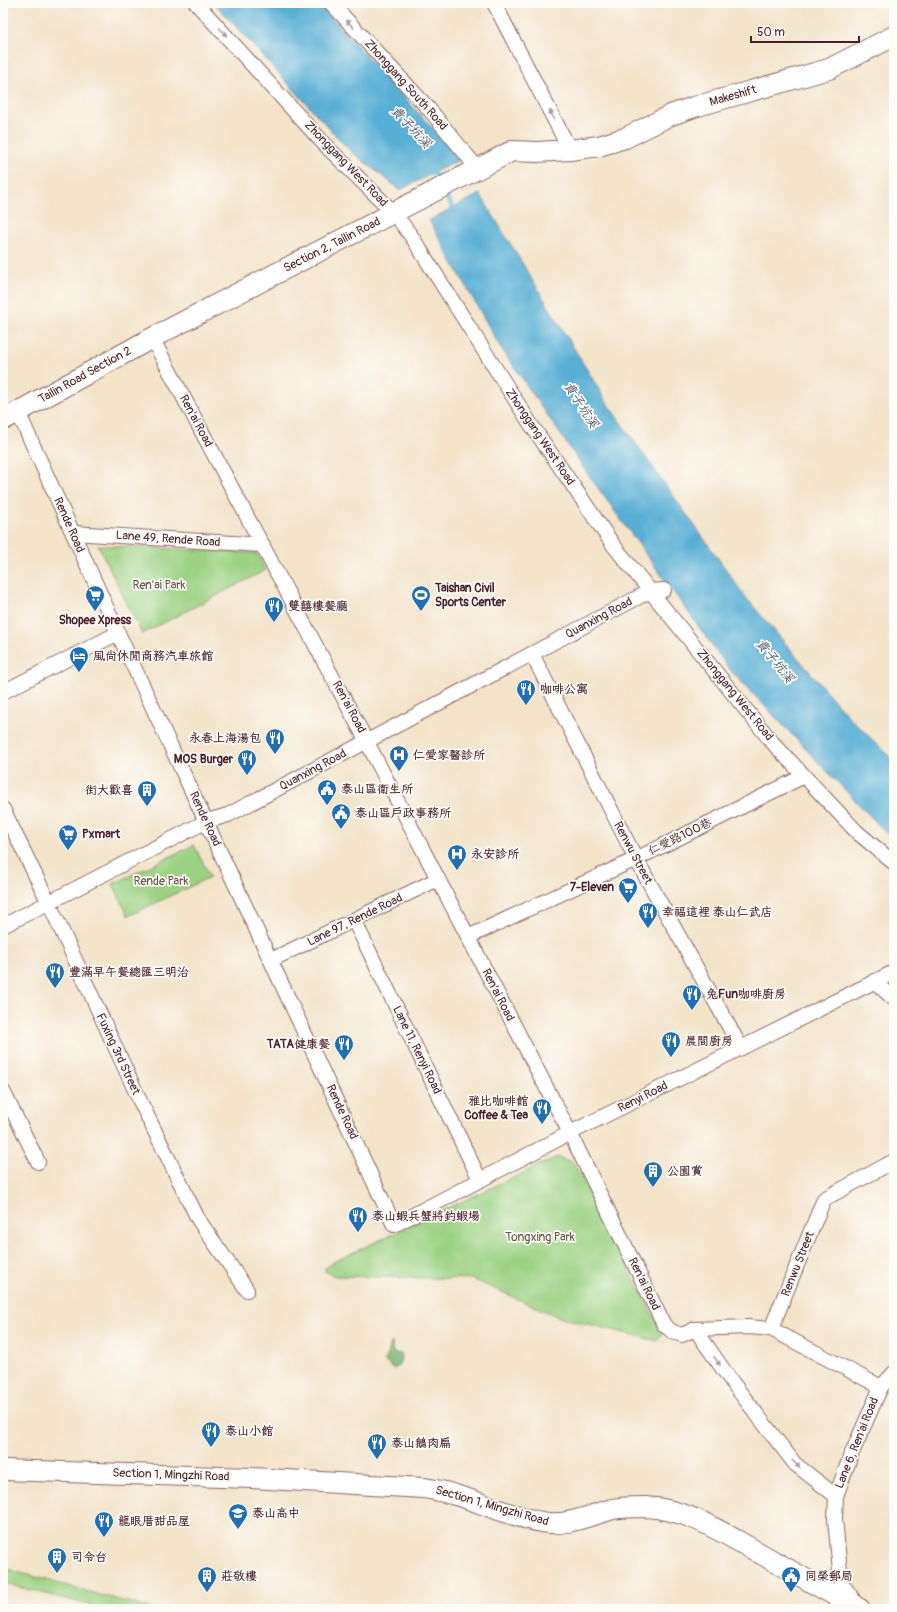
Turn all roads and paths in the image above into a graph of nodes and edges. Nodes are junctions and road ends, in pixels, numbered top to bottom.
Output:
1 (196, 3) edge
2 (331, 3) edge
3 (494, 3) edge
4 (894, 36) edge
5 (570, 150) junction
6 (512, 151) joint
7 (474, 171) junction
8 (401, 209) junction
9 (152, 338) junction
10 (10, 416) edge
11 (73, 533) junction
12 (263, 545) junction
13 (657, 590) junction
14 (118, 633) junction
15 (532, 654) junction
16 (3, 692) edge
17 (367, 742) junction
18 (804, 776) junction
19 (3, 810) edge
20 (207, 822) junction
21 (636, 859) junction
22 (894, 863) edge
23 (438, 879) junction
24 (48, 903) junction
25 (354, 920) junction
26 (3, 926) edge
27 (468, 937) junction
28 (271, 960) junction
29 (894, 972) edge
30 (874, 981) junction
31 (894, 999) edge
32 (741, 1048) junction
33 (3, 1091) edge
34 (570, 1133) junction
35 (894, 1161) edge
36 (38, 1162) dead end
37 (480, 1180) junction
38 (394, 1225) joint
39 (247, 1290) dead end
40 (695, 1329) junction
41 (771, 1329) junction
42 (894, 1373) edge
43 (881, 1387) junction
44 (3, 1470) edge
45 (836, 1496) junction
46 (859, 1609) edge

1 -> 8 street, Zhonggang West Road
7 -> 2 street, Zhonggang South Road
5 -> 3 street
4 - 5 main road, Makeshift
5 - 6 main road, Makeshift
6 - 7 main road, Section 2, Tailin Road
7 - 8 main road, Section 2, Tailin Road
8 - 9 main road, Section 2, Tailin Road
8 - 13 street, Zhonggang West Road
9 - 10 main road, Tailin Road Section 2
9 - 12 street, Ren'ai Road
10 - 11 street, Rende Road
11 - 12 street, Lane 49, Rende Road
11 - 14 street, Rende Road
12 - 17 street, Ren'ai Road
13 - 15 street, Quanxing Road
13 - 18 street, Zhonggang West Road
14 - 16 street
14 - 20 street, Rende Road
15 - 17 street, Quanxing Road
15 - 21 street, Renwu Street
17 - 20 street, Quanxing Road
17 - 23 street, Ren'ai Road
18 - 21 street, 仁愛路100巷
18 - 22 street, Zhonggang West Road
19 - 24 street, Fuxing 3rd Street
20 - 24 street, Quanxing Road
20 - 28 street, Rende Road
21 - 27 street, 仁愛路100巷
21 - 32 street, Renwu Street
23 - 25 street, Lane 97, Rende Road
23 - 27 street, Ren'ai Road
24 - 26 street, Quanxing Road
24 - 39 street, Fuxing 3rd Street
25 - 28 street, Lane 97, Rende Road
25 - 37 street, Lane 11, Renyi Road
27 - 34 street, Ren'ai Road
28 - 38 street, Rende Road
29 - 30 street, Renyi Road
30 - 31 street
30 - 32 street, Renyi Road
32 - 34 street, Renyi Road
33 - 36 street
34 - 37 street, Renyi Road
34 - 40 street, Ren'ai Road
35 - 41 street, Renwu Street
37 - 38 street, Renyi Road
40 - 41 street
40 -> 45 street
41 - 43 street
42 - 43 street, Lane 6, Ren'ai Road
43 - 45 street, Lane 6, Ren'ai Road
44 - 46 main road, Section 1, Mingzhi Road
45 - 46 street

